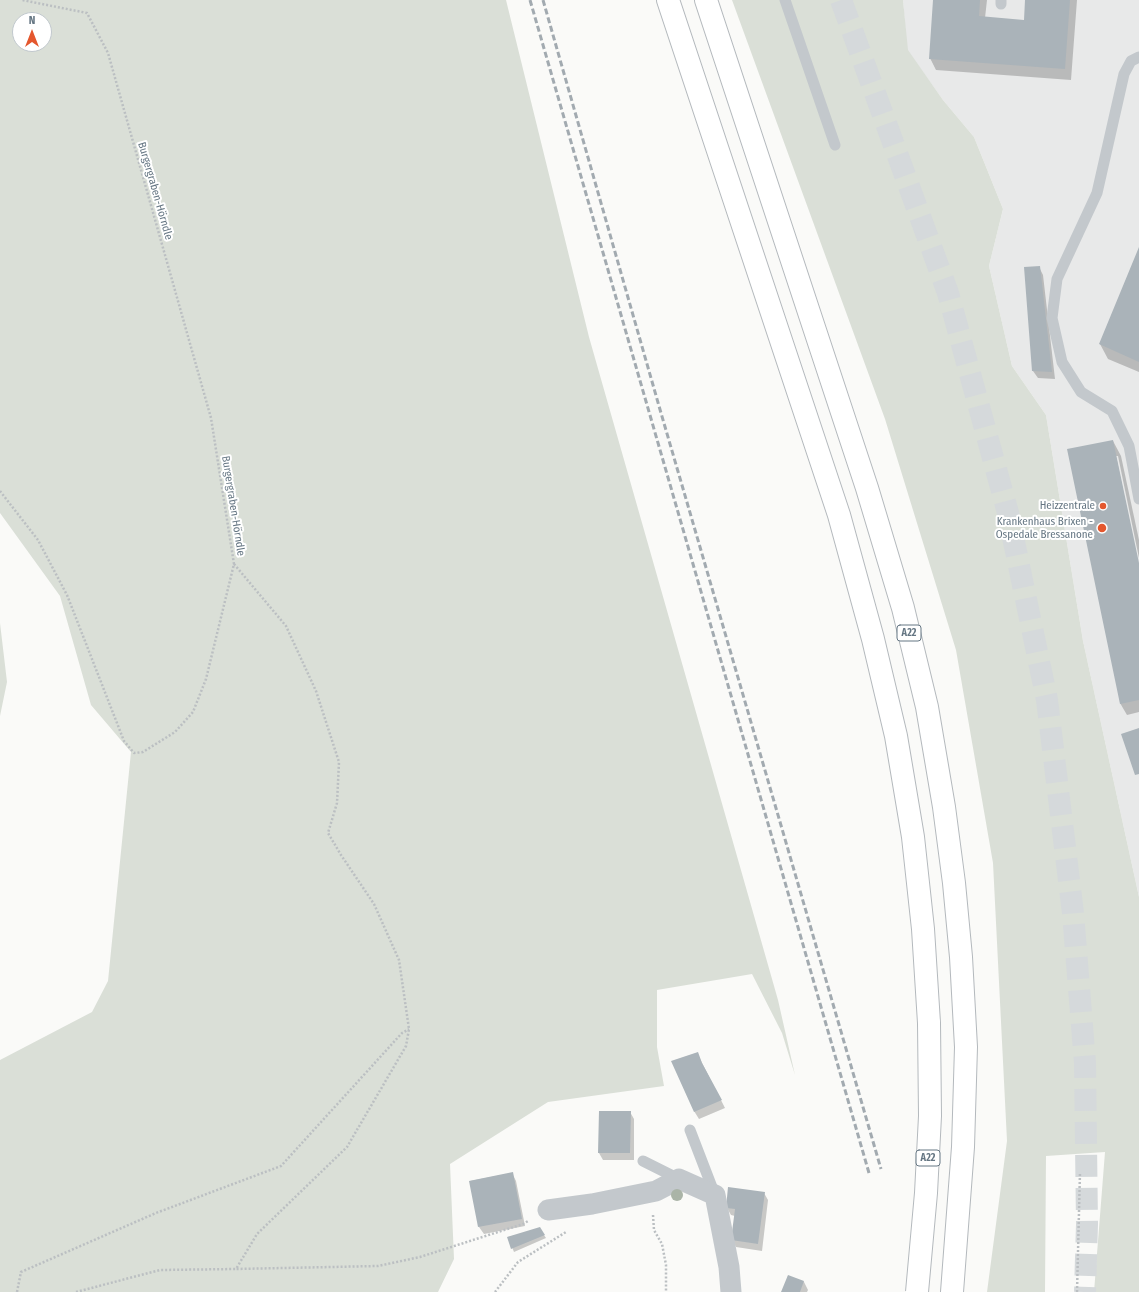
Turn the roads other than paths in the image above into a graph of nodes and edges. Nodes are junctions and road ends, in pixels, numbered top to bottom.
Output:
1 (668, 0) edge
2 (706, 0) edge
3 (785, 0) edge
4 (1139, 56) edge
5 (835, 145) dead end
6 (1139, 499) edge
7 (690, 1130) dead end
8 (642, 1161) dead end
9 (679, 1179) junction
10 (715, 1195) junction
11 (548, 1210) road end
12 (731, 1292) edge
13 (917, 1292) edge
14 (952, 1292) edge

1 - 13 highway, A22, bridge
2 - 14 highway, A22
3 - 5 lane
4 - 6 lane
7 - 10 lane
8 - 9 lane
9 - 10 street
9 - 11 street
10 - 12 street

